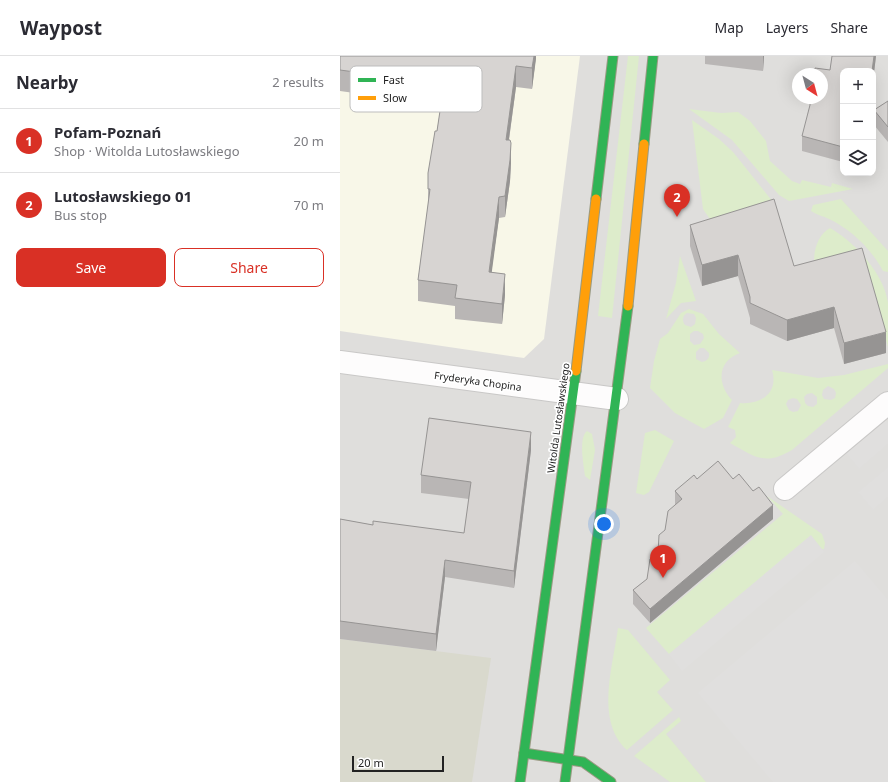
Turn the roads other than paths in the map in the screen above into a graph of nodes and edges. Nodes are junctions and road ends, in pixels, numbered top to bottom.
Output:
1 (613, 56) edge
2 (653, 56) edge
3 (340, 362) edge
4 (573, 394) junction
5 (617, 399) junction
6 (888, 403) edge
7 (785, 489) dead end
8 (524, 754) junction
9 (568, 760) junction
10 (520, 782) edge
11 (565, 782) edge
12 (611, 782) edge

1 - 4 main road, Witolda Lutosławskiego
2 - 5 main road
3 - 4 street, Fryderyka Chopina
4 - 5 street, Fryderyka Chopina
4 - 8 main road, Witolda Lutosławskiego
5 - 9 main road
6 - 7 street
8 - 9 main road
8 - 10 main road, Witolda Lutosławskiego
9 - 11 main road
9 - 12 main road

